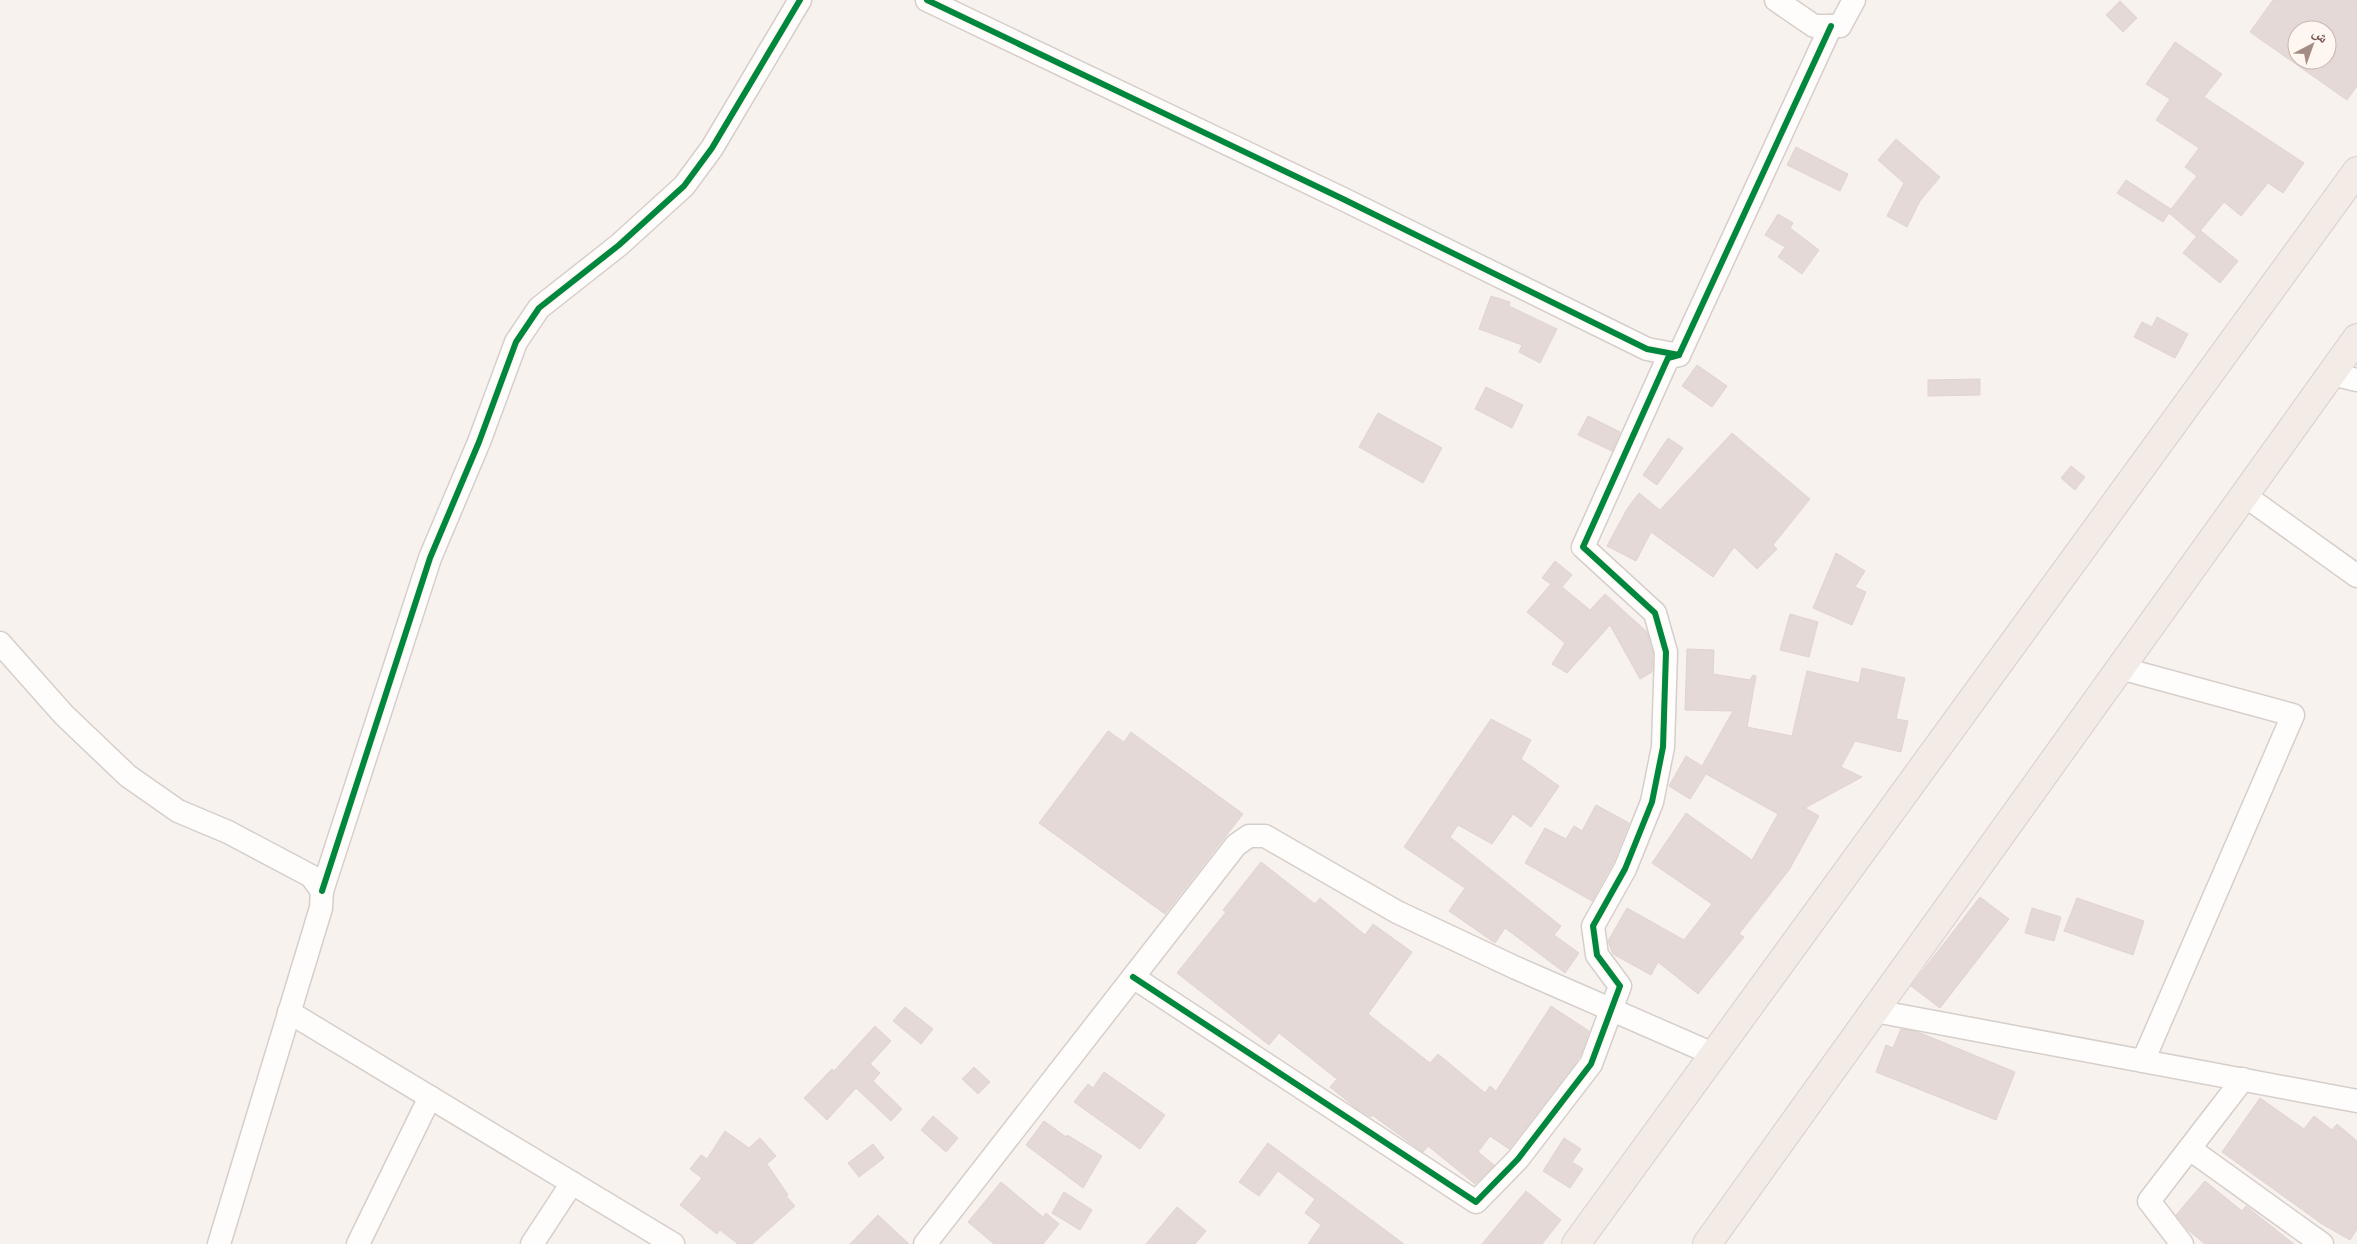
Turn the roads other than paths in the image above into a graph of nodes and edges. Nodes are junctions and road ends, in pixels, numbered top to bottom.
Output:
1 (800, 0) edge
2 (927, 0) edge
3 (1776, 0) edge
4 (1854, 0) edge
5 (1831, 26) junction
6 (2357, 171) edge
7 (2357, 338) edge
8 (1678, 355) junction
9 (2344, 377) edge
10 (2244, 495) junction
11 (2357, 576) edge
12 (0, 643) edge
13 (2120, 668) junction
14 (322, 891) junction
15 (1133, 977) junction
16 (1610, 1009) junction
17 (1875, 1010) junction
18 (290, 1012) junction
19 (1713, 1054) junction
20 (2143, 1061) junction
21 (2243, 1079) junction
22 (430, 1097) junction
23 (2357, 1101) edge
24 (2190, 1149) junction
25 (572, 1183) junction
26 (219, 1244) edge
27 (358, 1244) edge
28 (532, 1244) edge
29 (673, 1244) edge
30 (925, 1244) edge
31 (1576, 1244) edge
32 (1707, 1244) edge
33 (2182, 1244) edge
34 (2322, 1244) edge

1 - 14 street
2 - 8 street
3 - 5 street
4 - 5 street
5 - 8 street
6 - 19 main road
7 - 9 main road
8 - 16 street
9 - 10 main road
10 - 11 street
10 - 13 main road
12 - 14 street
13 - 17 main road
13 - 20 street
14 - 18 street
15 - 16 street
15 - 16 street
15 - 30 street
16 - 19 street
17 - 20 street
17 - 32 main road
18 - 22 street
18 - 26 street
19 - 31 main road
20 - 21 street
21 - 23 street
21 - 24 street
22 - 25 street
22 - 27 street
24 - 33 street
24 - 34 street
25 - 28 street
25 - 29 street

